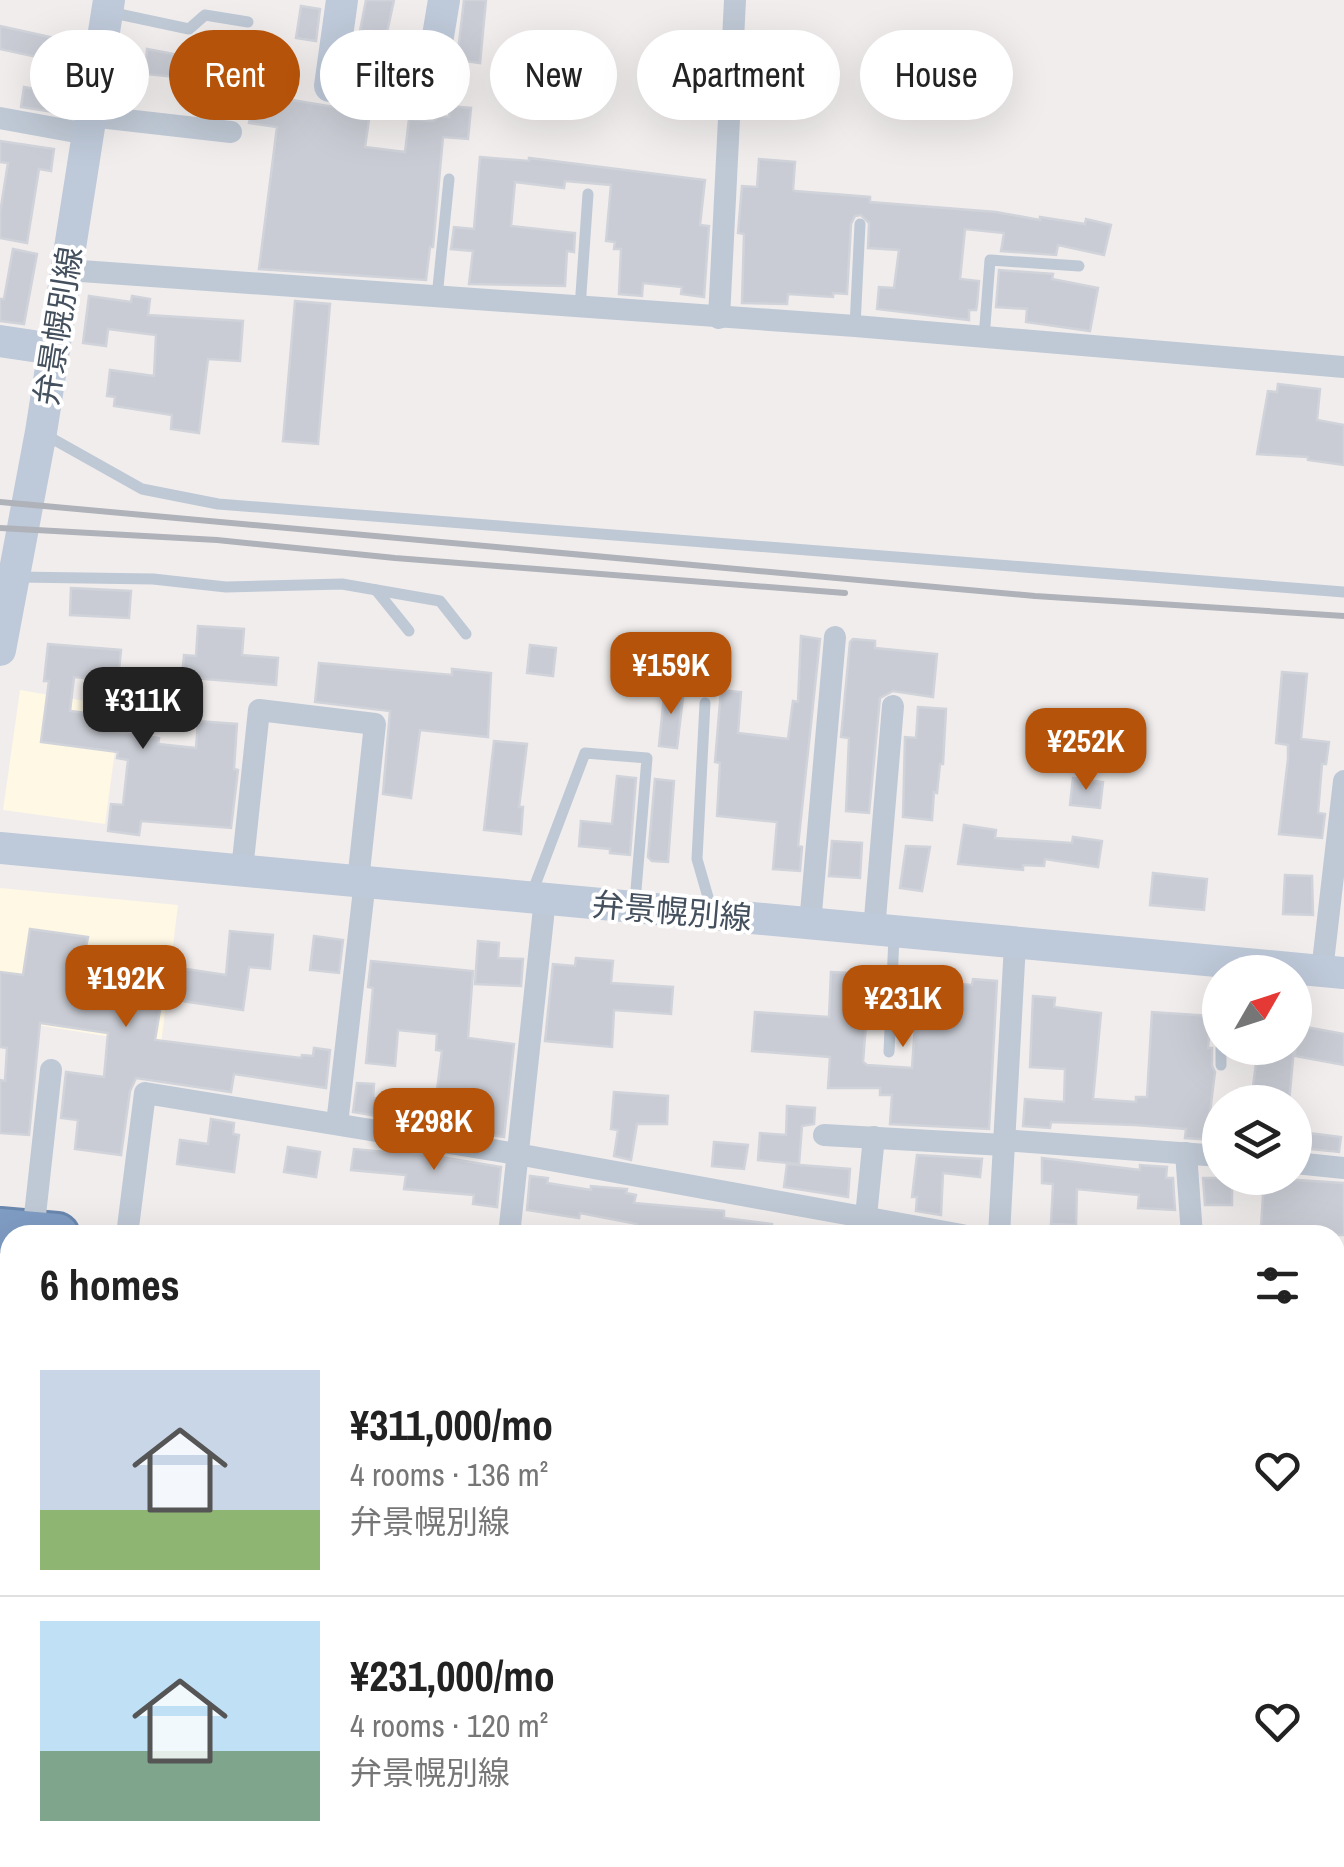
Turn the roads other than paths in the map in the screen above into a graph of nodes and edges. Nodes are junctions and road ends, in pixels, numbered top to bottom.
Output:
1 (342, 0) edge
2 (444, 0) edge
3 (736, 0) edge
4 (108, 6) edge
5 (248, 22) dead end
6 (0, 118) edge
7 (89, 126) junction
8 (230, 132) dead end
9 (449, 179) dead end
10 (588, 194) dead end
11 (860, 224) dead end
12 (1080, 266) dead end
13 (67, 270) junction
14 (437, 298) junction
15 (580, 308) junction
16 (719, 318) junction
17 (855, 326) junction
18 (984, 338) junction
19 (0, 341) edge
20 (53, 349) junction
21 (1344, 367) edge
22 (40, 432) junction
23 (7, 577) edge
24 (376, 590) junction
25 (1344, 592) edge
26 (409, 631) dead end
27 (466, 634) dead end
28 (836, 637) dead end
29 (0, 650) edge
30 (705, 702) dead end
31 (892, 706) dead end
32 (1344, 781) edge
33 (0, 848) edge
34 (242, 870) junction
35 (362, 881) junction
36 (538, 898) junction
37 (634, 906) junction
38 (713, 914) junction
39 (810, 924) junction
40 (884, 931) junction
41 (1015, 944) junction
42 (1202, 965) edge
43 (1333, 972) edge
44 (888, 1052) dead end
45 (51, 1070) dead end
46 (336, 1124) junction
47 (824, 1135) dead end
48 (874, 1137) junction
49 (1003, 1142) junction
50 (517, 1154) junction
51 (1186, 1154) junction
52 (1202, 1155) edge
53 (1312, 1165) edge
54 (1344, 1168) edge
55 (866, 1216) junction
56 (31, 1225) edge
57 (128, 1225) edge
58 (510, 1225) edge
59 (911, 1225) edge
60 (999, 1225) edge
61 (1191, 1225) edge

1 - 2 main road
3 - 16 street
4 - 5 lane
4 - 7 main road, 弁景幌別線
6 - 7 street
7 - 8 street
7 - 13 main road, 弁景幌別線
9 - 14 lane
10 - 15 lane
11 - 17 lane
12 - 18 lane
13 - 14 street
13 - 20 main road, 弁景幌別線
14 - 15 street
15 - 16 street
16 - 17 street
17 - 18 street
18 - 21 street
19 - 20 main road
20 - 22 main road, 弁景幌別線
22 - 23 main road, 弁景幌別線
22 - 25 lane
23 - 24 lane
23 - 29 main road, 弁景幌別線
24 - 26 lane
24 - 27 lane
28 - 39 street
30 - 38 lane
31 - 40 street
32 - 43 street
33 - 34 main road, 弁景幌別線
34 - 35 main road, 弁景幌別線
34 - 35 street
35 - 36 main road, 弁景幌別線
35 - 46 street
36 - 37 main road, 弁景幌別線
36 - 37 lane
36 - 50 street
37 - 38 main road, 弁景幌別線
38 - 39 main road, 弁景幌別線
39 - 40 main road, 弁景幌別線
40 - 41 main road, 弁景幌別線
40 - 44 lane
41 - 42 main road, 弁景幌別線
41 - 49 street
45 - 56 street
46 - 50 street
46 - 57 street
47 - 48 street
48 - 49 street
48 - 55 street
49 - 51 street
49 - 60 street
50 - 55 street
50 - 58 street
51 - 52 street
51 - 61 street
53 - 54 street
55 - 59 street

